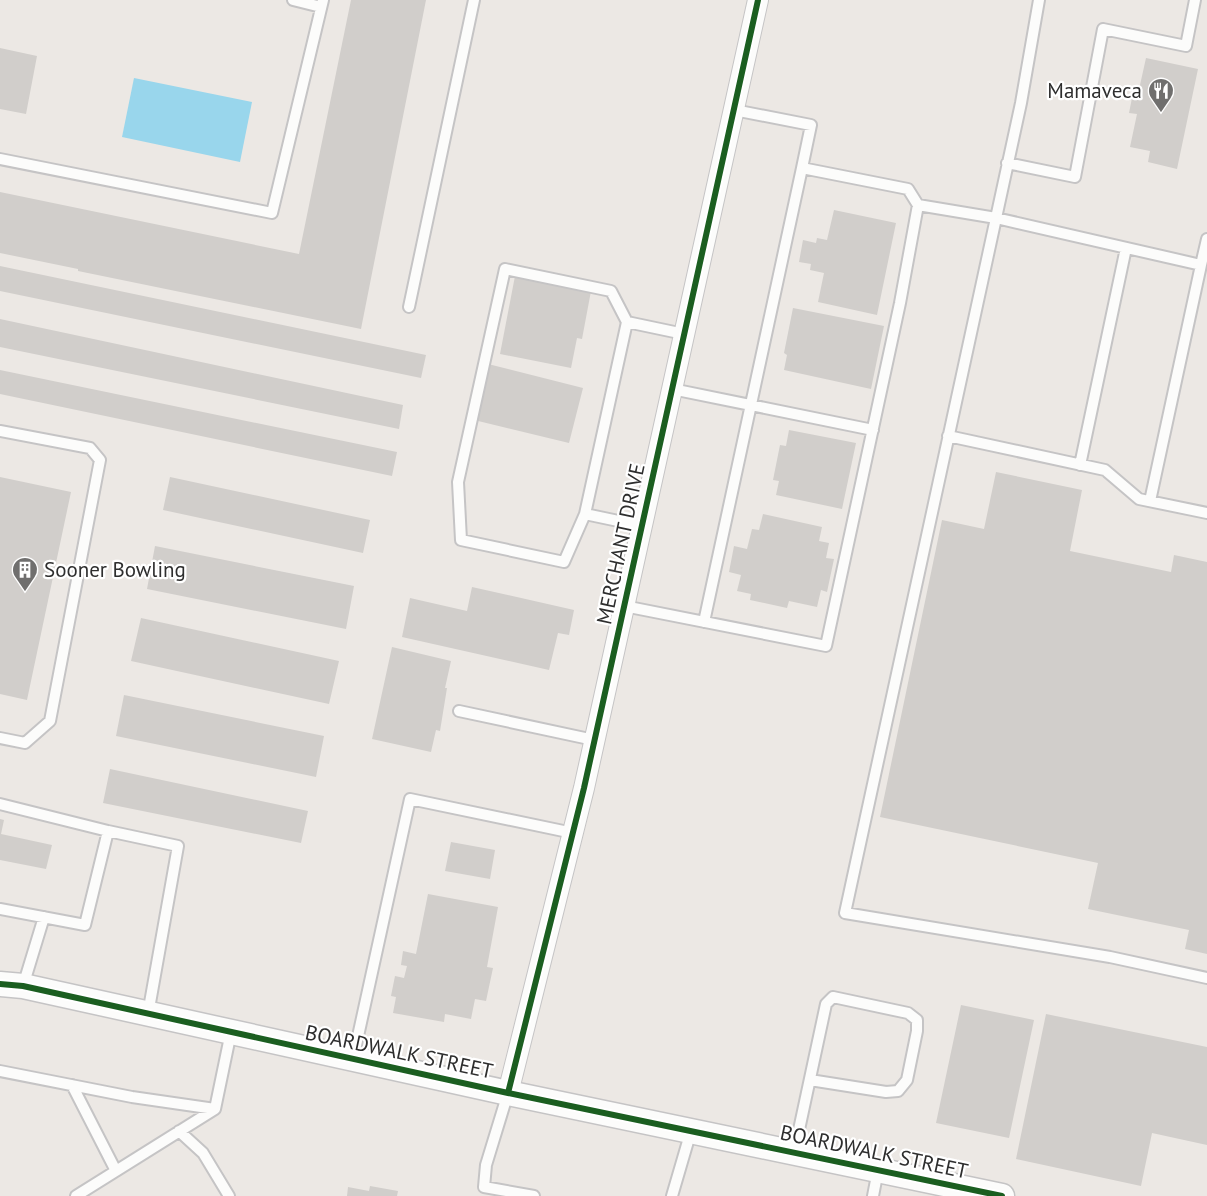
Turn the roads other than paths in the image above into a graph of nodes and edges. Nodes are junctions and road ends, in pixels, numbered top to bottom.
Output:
1 (293, 0) edge
2 (474, 0) edge
3 (758, 0) edge
4 (1039, 0) edge
5 (1195, 0) edge
6 (322, 3) edge
7 (734, 110) junction
8 (0, 159) edge
9 (1007, 164) junction
10 (802, 168) junction
11 (918, 205) junction
12 (996, 218) junction
13 (1207, 239) edge
14 (1126, 248) junction
15 (1202, 265) junction
16 (409, 307) dead end
17 (627, 322) junction
18 (684, 334) junction
19 (672, 389) junction
20 (751, 405) junction
21 (873, 430) junction
22 (0, 431) edge
23 (948, 436) junction
24 (1080, 465) junction
25 (1150, 501) junction
26 (1207, 513) edge
27 (585, 514) junction
28 (642, 526) junction
29 (624, 606) junction
30 (704, 622) junction
31 (459, 711) dead end
32 (0, 738) edge
33 (594, 740) junction
34 (0, 804) edge
35 (108, 831) junction
36 (573, 833) junction
37 (0, 909) edge
38 (44, 917) junction
39 (1207, 978) edge
40 (12, 985) edge
41 (147, 1014) junction
42 (231, 1032) junction
43 (352, 1059) junction
44 (0, 1071) edge
45 (810, 1080) junction
46 (72, 1085) junction
47 (508, 1094) junction
48 (215, 1109) junction
49 (179, 1131) junction
50 (691, 1131) junction
51 (794, 1153) junction
52 (878, 1170) junction
53 (116, 1171) junction
54 (76, 1196) edge
55 (229, 1196) edge
56 (534, 1196) edge
57 (672, 1196) edge
58 (873, 1196) edge
59 (1002, 1196) edge

1 - 6 lane
2 - 16 lane
3 - 7 street, MERCHANT DRIVE
4 - 9 lane
5 - 9 lane
6 - 8 lane
7 - 10 lane
7 - 18 street, MERCHANT DRIVE
9 - 12 lane
10 - 11 lane
10 - 20 lane
11 - 12 lane
11 - 21 lane
12 - 14 lane
12 - 23 lane
13 - 15 lane
14 - 15 lane
14 - 24 lane
15 - 25 lane
17 - 18 lane
17 - 27 lane
17 - 27 lane
18 - 19 street, MERCHANT DRIVE
19 - 20 lane
19 - 28 street, MERCHANT DRIVE
20 - 21 lane
20 - 30 lane
21 - 30 lane
22 - 32 lane
23 - 24 lane
23 - 39 lane
24 - 25 lane
25 - 26 lane
27 - 28 lane
28 - 29 street, MERCHANT DRIVE
29 - 30 lane
29 - 33 street, MERCHANT DRIVE
31 - 33 lane
33 - 36 street, MERCHANT DRIVE
34 - 35 lane
35 - 38 lane
35 - 41 lane
36 - 43 lane
36 - 47 street, MERCHANT DRIVE
37 - 38 lane
38 - 40 lane
40 - 41 street, BOARDWALK STREET
41 - 42 street, BOARDWALK STREET
42 - 43 street, BOARDWALK STREET
42 - 48 lane
43 - 47 street, BOARDWALK STREET
44 - 46 lane
45 - 45 lane
45 - 51 lane
46 - 48 lane
46 - 53 lane
47 - 50 street, BOARDWALK STREET
47 - 56 lane
48 - 49 lane
49 - 53 lane
49 - 55 lane
50 - 51 street, BOARDWALK STREET
50 - 57 lane
51 - 52 street, BOARDWALK STREET
52 - 58 lane
52 - 59 street, BOARDWALK STREET
53 - 54 lane

